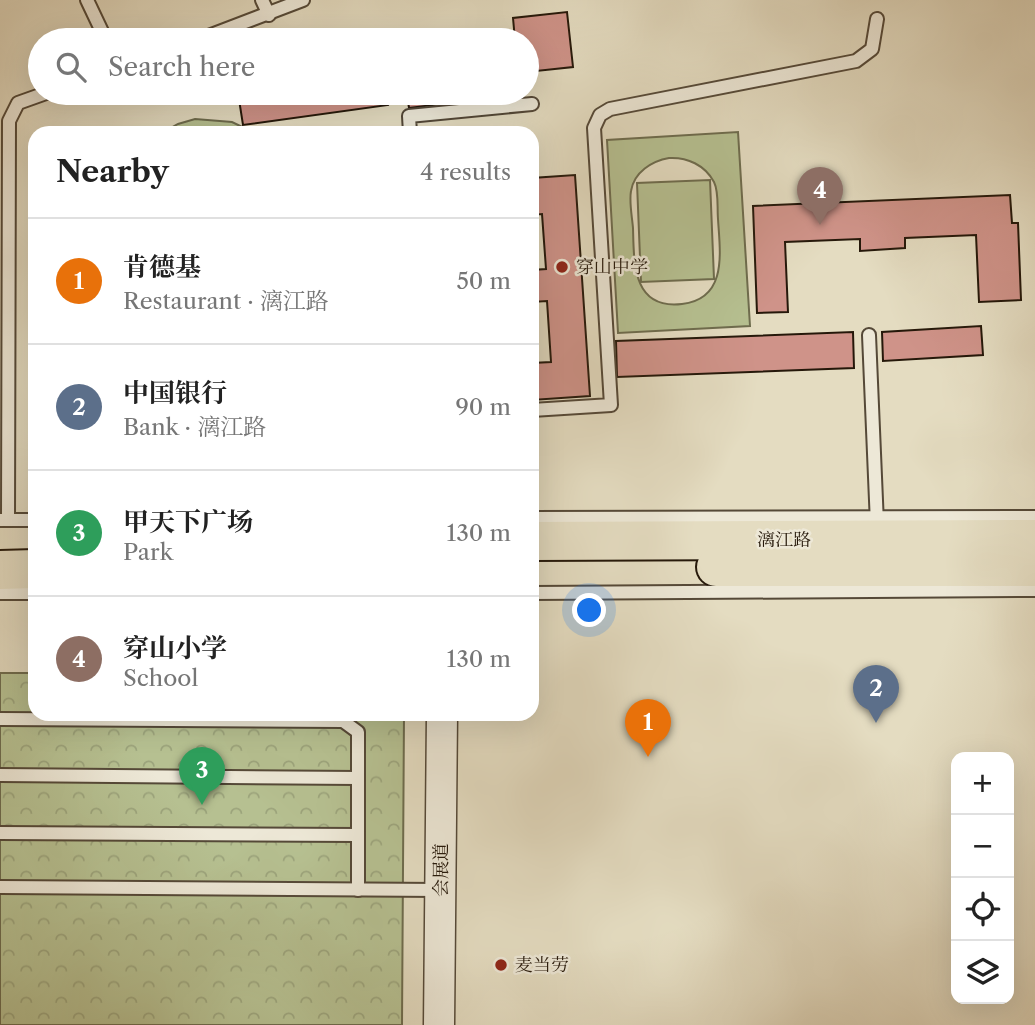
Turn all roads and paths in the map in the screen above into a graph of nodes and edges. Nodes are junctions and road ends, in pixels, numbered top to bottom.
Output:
1 (87, 0) edge
2 (262, 0) edge
3 (303, 0) edge
4 (269, 15) junction
5 (877, 19) dead end
6 (100, 28) edge
7 (232, 28) edge
8 (28, 99) edge
9 (523, 105) edge
10 (410, 126) edge
11 (869, 335) dead end
12 (539, 410) edge
13 (1035, 517) edge
14 (539, 520) edge
15 (28, 523) edge
16 (11, 531) edge
17 (1035, 539) edge
18 (539, 541) edge
19 (878, 554) junction
20 (1035, 567) edge
21 (539, 568) edge
22 (28, 569) edge
23 (0, 570) edge
24 (1035, 590) edge
25 (539, 592) edge
26 (0, 593) edge
27 (28, 593) edge
28 (0, 719) edge
29 (28, 719) edge
30 (343, 721) edge
31 (442, 721) edge
32 (0, 775) edge
33 (358, 778) junction
34 (0, 833) edge
35 (358, 835) junction
36 (0, 887) edge
37 (358, 890) junction
38 (441, 890) junction
39 (439, 1025) edge

1 - 6 lane
2 - 4 lane
3 - 4 lane
4 - 7 lane
5 - 12 lane
8 - 16 lane
9 - 10 lane
11 - 19 lane
13 - 19 lane
14 - 19 lane
15 - 16 lane
17 - 19 highway, 漓江路
18 - 19 highway, 漓江路
19 - 20 highway, 漓江路
19 - 21 highway, 漓江路
19 - 24 lane
19 - 25 lane
22 - 23 highway
26 - 27 lane
28 - 29 lane
30 - 33 lane
31 - 38 street, 会展道
32 - 33 lane
33 - 35 lane
34 - 35 lane
35 - 37 lane
36 - 37 lane
37 - 38 lane
38 - 39 street, 会展道

